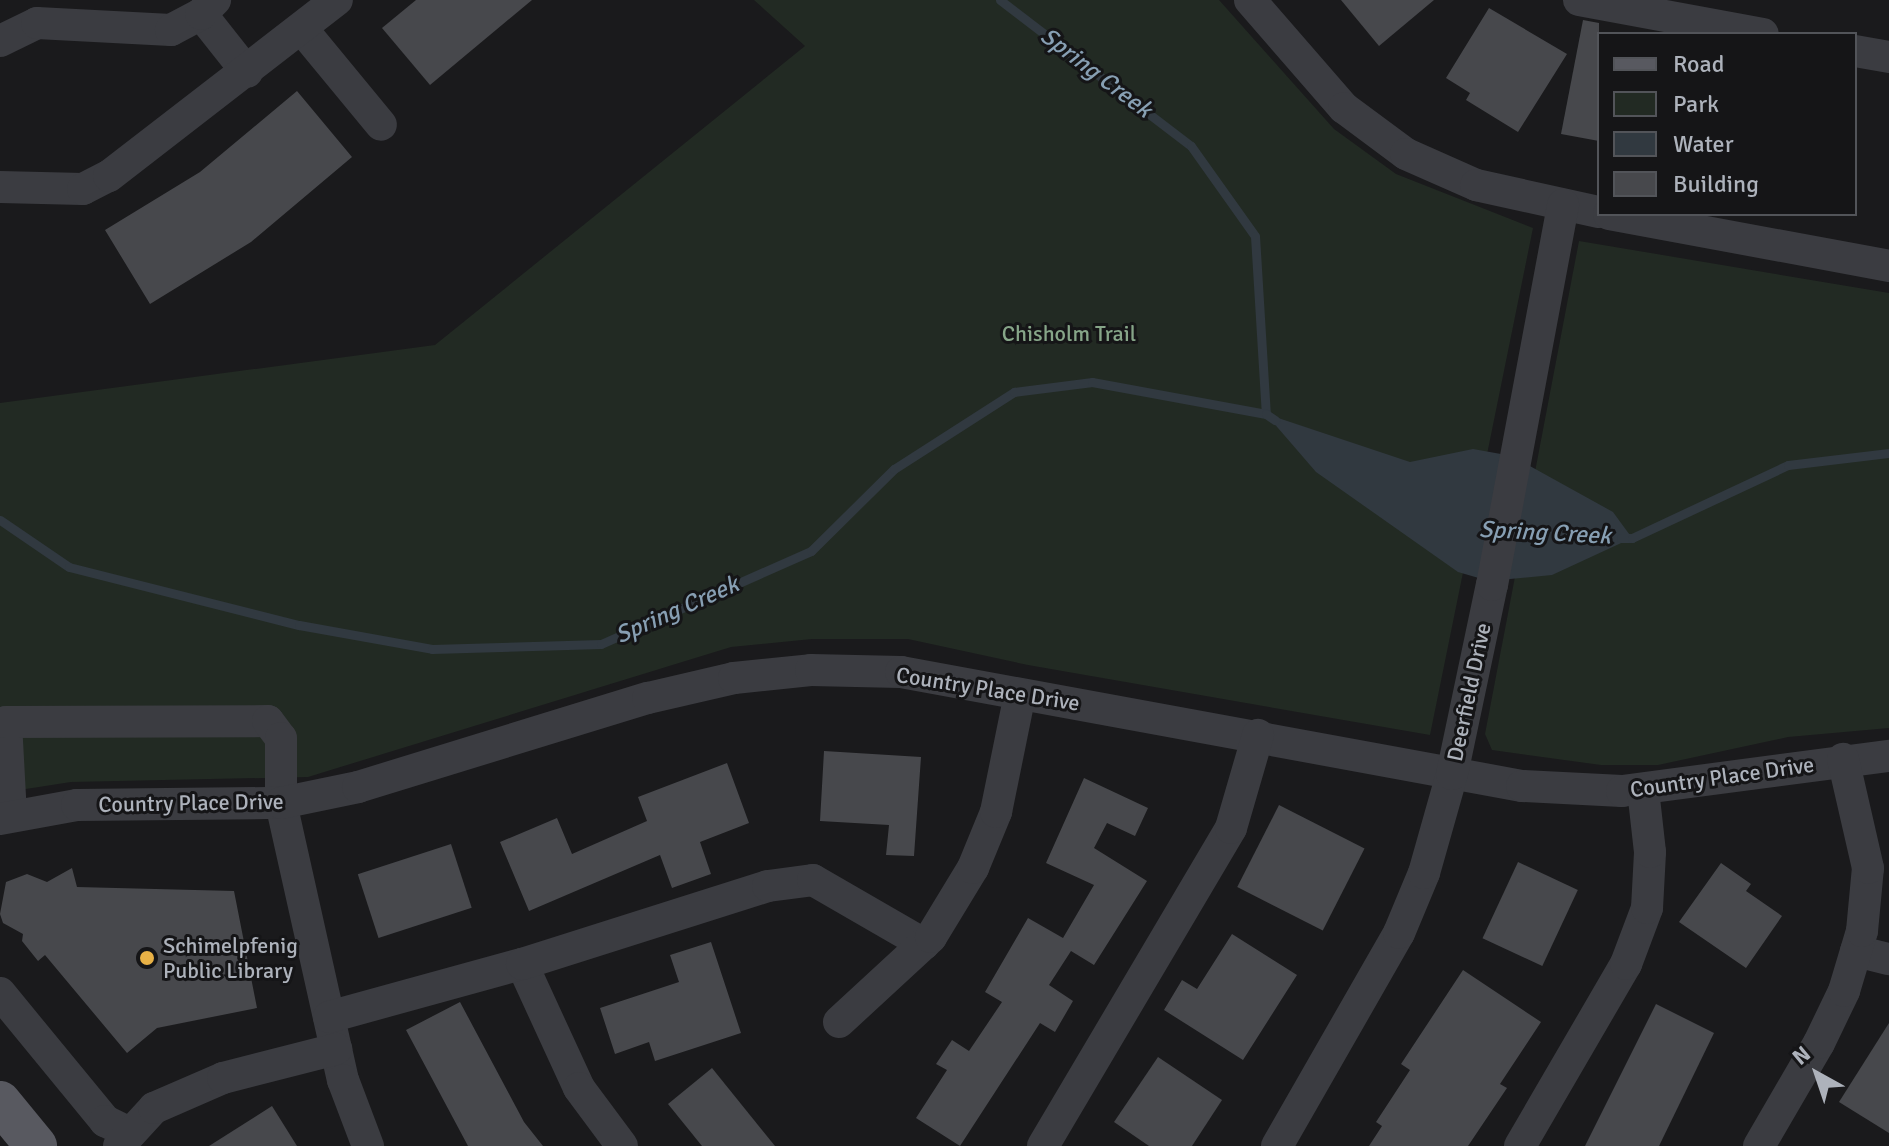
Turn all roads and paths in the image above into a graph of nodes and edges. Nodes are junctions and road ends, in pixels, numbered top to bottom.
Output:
1 (337, 0) edge
2 (1250, 0) edge
3 (1579, 0) edge
4 (208, 7) edge
5 (302, 29) junction
6 (1752, 32) edge
7 (0, 41) edge
8 (1857, 51) edge
9 (1889, 57) edge
10 (247, 72) junction
11 (381, 125) dead end
12 (0, 187) edge
13 (1563, 205) junction
14 (1597, 212) edge
15 (1620, 216) edge
16 (1889, 266) edge
17 (1020, 694) junction
18 (3, 722) edge
19 (1258, 735) junction
20 (1889, 756) edge
21 (1843, 759) junction
22 (1452, 774) junction
23 (1643, 790) junction
24 (281, 803) junction
25 (5, 817) edge
26 (924, 944) junction
27 (1856, 951) junction
28 (1889, 959) edge
29 (522, 964) junction
30 (0, 993) edge
31 (329, 1017) junction
32 (839, 1022) dead end
33 (336, 1049) junction
34 (0, 1102) edge
35 (117, 1133) edge
36 (1764, 1144) edge
37 (36, 1146) edge
38 (368, 1146) edge
39 (622, 1146) edge
40 (1043, 1146) edge
41 (1277, 1146) edge
42 (1520, 1146) edge

1 - 5 street
2 - 13 street
3 - 6 street
4 - 7 street
4 - 10 street
5 - 10 street
5 - 11 street
8 - 9 street
10 - 12 street
13 - 14 street
13 - 22 street, Deerfield Drive
15 - 16 street
17 - 19 street, Country Place Drive
17 - 24 street, Country Place Drive
17 - 26 street
18 - 24 street
18 - 25 street
19 - 22 street, Country Place Drive
19 - 40 street
20 - 21 street, Country Place Drive
21 - 23 street, Country Place Drive
21 - 27 street
22 - 23 street, Country Place Drive
22 - 41 street, Deerfield Drive
23 - 42 street
24 - 25 street, Country Place Drive
24 - 31 street
26 - 29 street
26 - 32 street
27 - 28 street
27 - 36 street
29 - 31 street
29 - 39 street
30 - 35 street
31 - 33 street
33 - 35 street
33 - 38 street
34 - 37 main road

